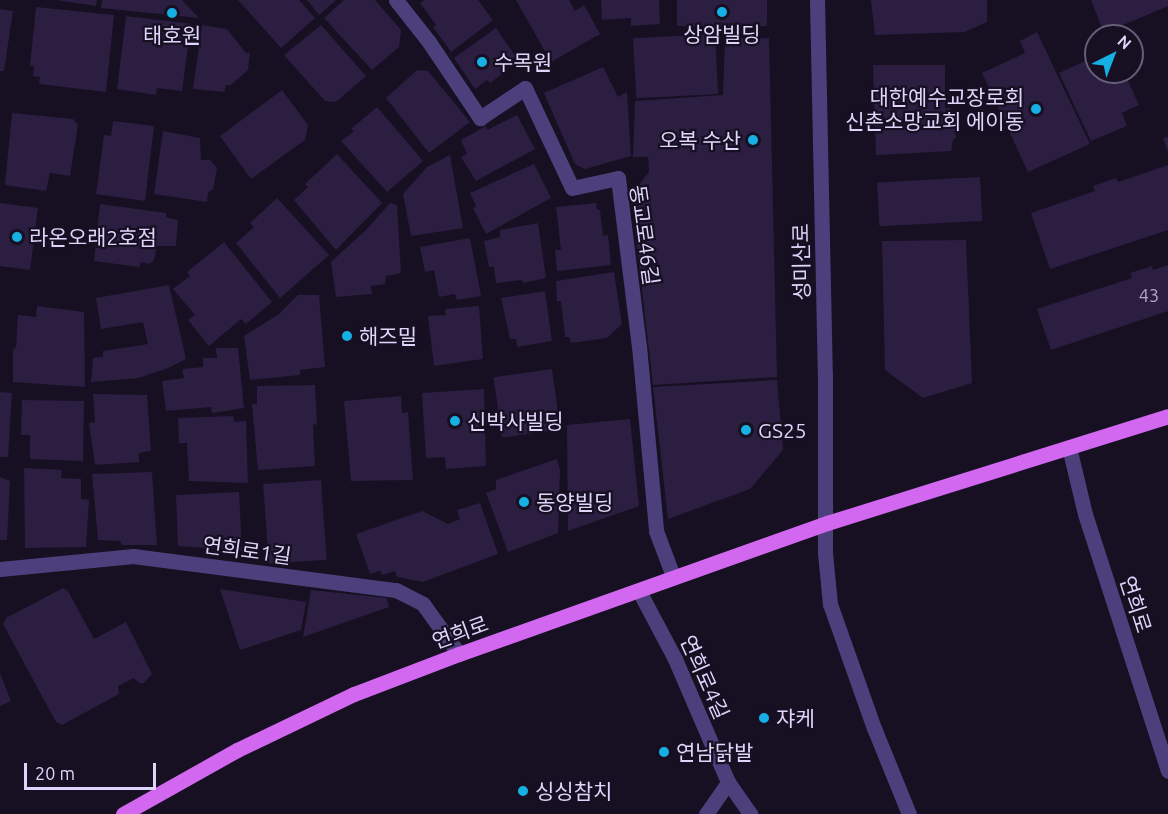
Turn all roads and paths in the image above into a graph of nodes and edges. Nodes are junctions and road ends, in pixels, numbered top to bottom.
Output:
1 (396, 0) edge
2 (817, 0) edge
3 (1168, 416) edge
4 (1069, 447) junction
5 (826, 523) junction
6 (0, 569) edge
7 (673, 576) junction
8 (639, 591) junction
9 (459, 654) junction
10 (1168, 771) edge
11 (728, 782) junction
12 (123, 814) edge
13 (706, 814) edge
14 (750, 814) edge
15 (909, 814) edge

1 - 7 street, 동교로46길
2 - 5 street, 성미산로
3 - 4 main road, 연희로
4 - 5 main road, 연희로
4 - 10 street, 연희로
5 - 7 main road, 연희로
5 - 15 street
6 - 9 street, 연희로1길
7 - 8 main road, 연희로
8 - 9 main road, 연희로
8 - 11 street, 연희로4길
9 - 12 main road, 연희로
11 - 13 street
11 - 14 street, 연희로4길

